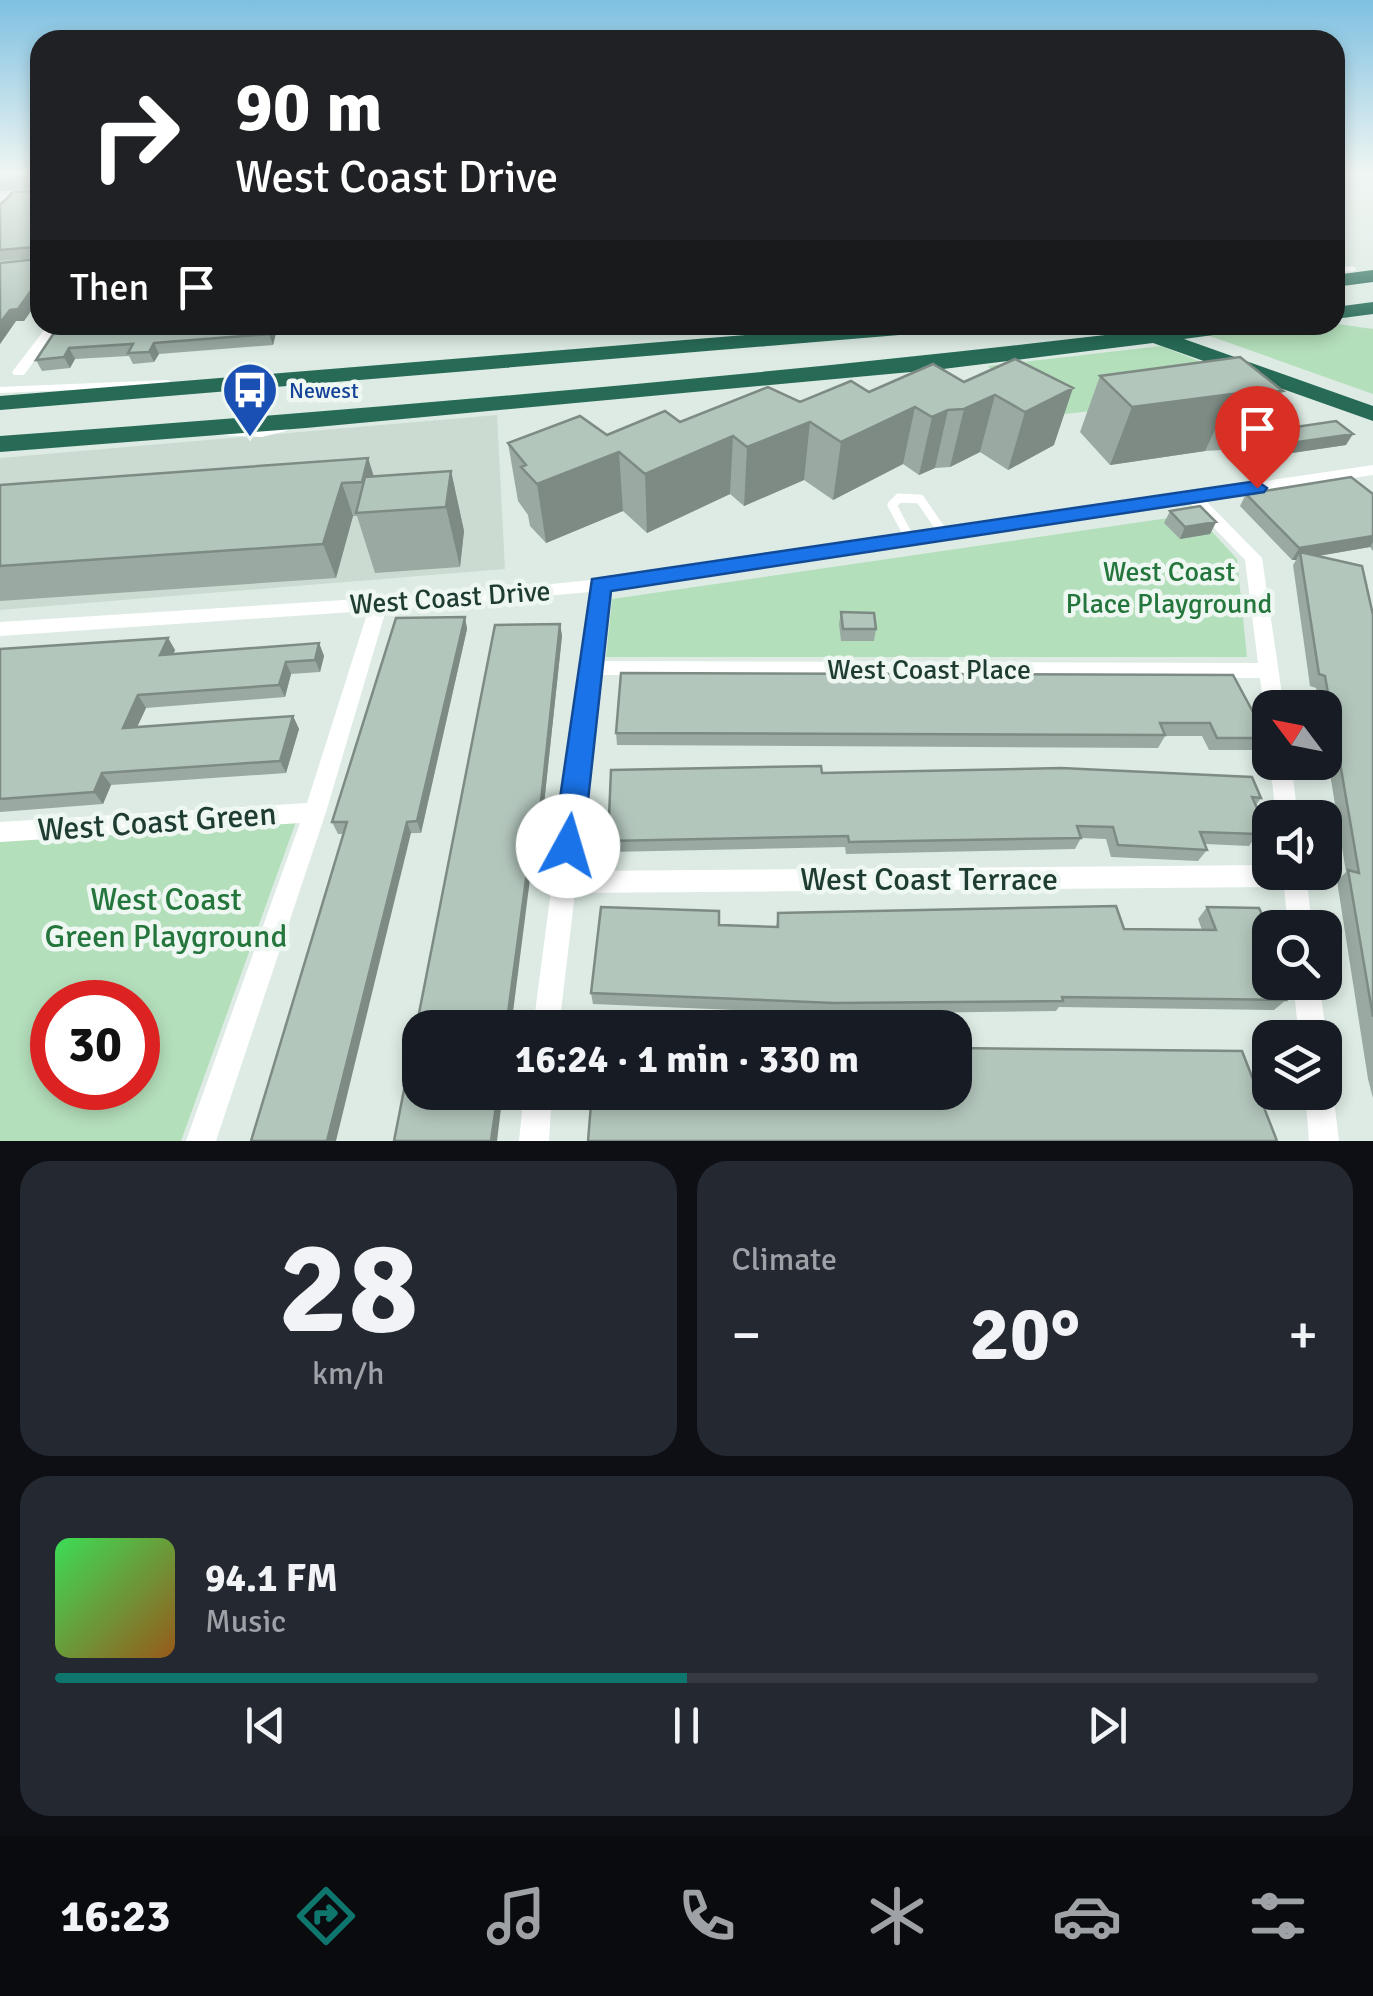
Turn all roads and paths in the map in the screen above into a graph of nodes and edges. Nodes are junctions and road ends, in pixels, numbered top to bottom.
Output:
1 (1345, 301) edge
2 (1372, 308) edge
3 (1345, 314) edge
4 (46, 335) edge
5 (672, 335) edge
6 (811, 335) edge
7 (1042, 335) edge
8 (1156, 335) edge
9 (1161, 335) edge
10 (1175, 335) edge
11 (581, 352) junction
12 (1213, 353) junction
13 (19, 372) dead end
14 (207, 383) junction
15 (0, 390) edge
16 (1373, 402) edge
17 (0, 404) edge
18 (1373, 414) edge
19 (0, 428) edge
20 (0, 444) edge
21 (1373, 470) edge
22 (1353, 473) junction
23 (1373, 488) edge
24 (1193, 497) junction
25 (944, 534) junction
26 (910, 539) junction
27 (600, 585) junction
28 (378, 604) junction
29 (0, 628) edge
30 (588, 668) junction
31 (1270, 671) junction
32 (1272, 690) edge
33 (315, 812) junction
34 (0, 832) edge
35 (1252, 874) edge
36 (564, 882) junction
37 (548, 1010) edge
38 (537, 1110) edge
39 (1321, 1110) edge
40 (201, 1141) edge
41 (534, 1141) edge
42 (1324, 1141) edge

1 - 2 highway
2 - 3 highway
4 - 13 street
5 - 11 highway
6 - 11 highway
7 - 19 highway
8 - 12 highway
9 - 20 highway
10 - 12 highway
11 - 14 highway
12 - 16 highway
12 - 18 highway
14 - 15 lane
14 - 17 highway
21 - 22 street, West Coast Drive
22 - 23 street
22 - 24 street, West Coast Drive
24 - 25 street, West Coast Drive
24 - 31 street
25 - 26 street, West Coast Drive
25 - 26 lane
26 - 27 street, West Coast Drive
27 - 28 street, West Coast Drive
27 - 30 street
28 - 29 street, West Coast Drive
28 - 33 street, West Coast Green
30 - 31 street, West Coast Place
30 - 36 street
31 - 32 street
33 - 34 street, West Coast Green
33 - 40 street, West Coast Green
35 - 36 street, West Coast Terrace
36 - 37 street
38 - 41 street
39 - 42 street

